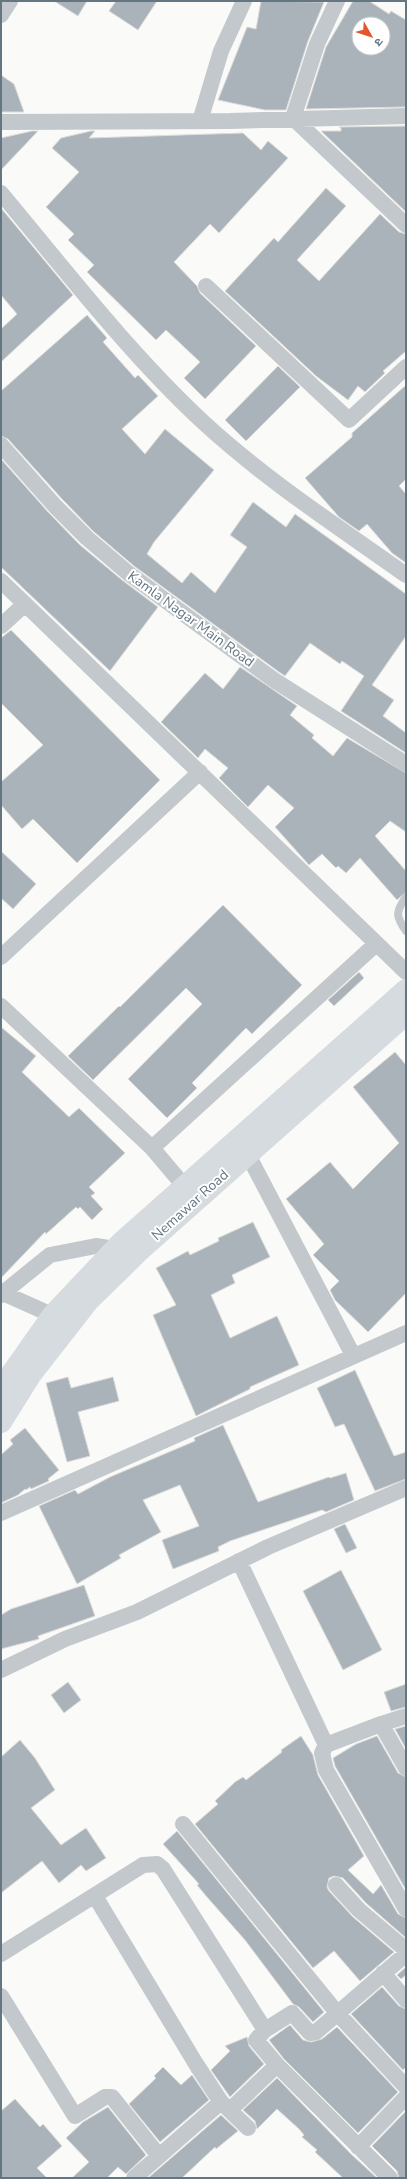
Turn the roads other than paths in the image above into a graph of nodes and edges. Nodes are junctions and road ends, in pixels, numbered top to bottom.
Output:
1 (10, 1) edge
2 (244, 1) edge
3 (337, 1) edge
4 (1, 15) edge
5 (406, 116) edge
6 (293, 118) junction
7 (200, 121) junction
8 (1, 122) edge
9 (1, 193) edge
10 (406, 225) edge
11 (206, 286) dead end
12 (406, 367) edge
13 (1, 445) edge
14 (406, 576) edge
15 (1, 581) edge
16 (25, 604) junction
17 (1, 626) edge
18 (406, 764) edge
19 (200, 772) junction
20 (406, 897) edge
21 (406, 931) edge
22 (376, 944) junction
23 (1, 957) edge
24 (406, 972) edge
25 (406, 990) edge
26 (1, 1006) edge
27 (406, 1014) edge
28 (152, 1148) junction
29 (247, 1153) junction
30 (191, 1193) junction
31 (122, 1255) junction
32 (2, 1293) edge
33 (62, 1319) junction
34 (406, 1333) edge
35 (353, 1355) junction
36 (1, 1389) edge
37 (1, 1422) edge
38 (406, 1488) edge
39 (1, 1513) edge
40 (239, 1561) junction
41 (1, 1670) edge
42 (406, 1716) edge
43 (381, 1724) junction
44 (326, 1745) junction
45 (406, 1768) edge
46 (183, 1824) dead end
47 (336, 1885) dead end
48 (95, 1896) junction
49 (406, 1909) edge
50 (406, 1950) edge
51 (1, 1954) edge
52 (406, 1954) edge
53 (383, 1973) junction
54 (1, 1996) edge
55 (406, 2000) edge
56 (338, 2014) junction
57 (265, 2030) junction
58 (277, 2065) junction
59 (406, 2087) edge
60 (406, 2097) edge
61 (226, 2106) junction
62 (248, 2128) dead end
63 (358, 2147) junction
64 (159, 2156) junction
65 (134, 2178) edge
66 (390, 2178) edge

1 - 4 street
2 - 7 street
3 - 6 street
5 - 6 street
6 - 7 street
6 - 10 street
7 - 8 street
9 - 14 street
11 - 12 street
13 - 18 street, Kamla Nagar Main Road
15 - 16 street
16 - 17 street
16 - 19 street
19 - 22 street
19 - 23 street
20 - 21 lane
22 - 24 street
22 - 28 street
25 - 30 highway, Nemawar Road
26 - 28 street
27 - 29 highway, Nemawar Road
28 - 30 street
29 - 30 highway, Nemawar Road
29 - 35 street
30 - 31 highway, Nemawar Road
31 - 32 street
31 - 33 highway, Nemawar Road
32 - 33 street
33 - 36 highway, Nemawar Road
33 - 37 highway, Nemawar Road
34 - 35 street
35 - 39 street
38 - 40 street
40 - 41 street
40 - 44 street
42 - 43 street
43 - 44 street
43 - 45 street
44 - 49 street
46 - 56 street
47 - 50 street
48 - 51 street
48 - 57 street
48 - 61 street
52 - 53 street
53 - 55 street
53 - 56 street
54 - 64 street
56 - 57 street
56 - 59 street
57 - 58 street
58 - 61 street
58 - 63 street
60 - 63 street
61 - 62 street
61 - 64 street
63 - 66 street
64 - 65 street

